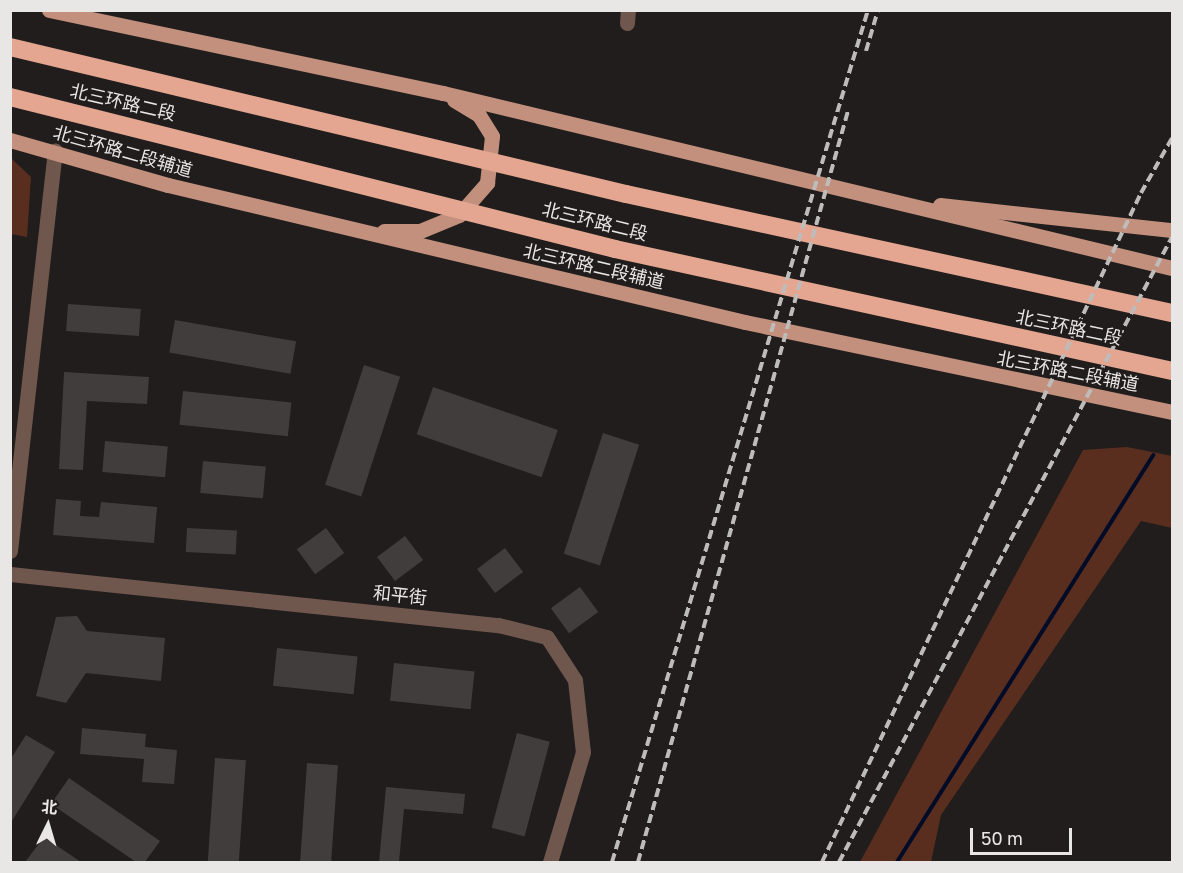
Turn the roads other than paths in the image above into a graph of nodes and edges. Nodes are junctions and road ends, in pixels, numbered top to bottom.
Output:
1 (49, 10) edge
2 (113, 16) edge
3 (10, 47) edge
4 (443, 93) junction
5 (10, 97) edge
6 (10, 140) edge
7 (55, 150) junction
8 (906, 202) junction
9 (1173, 230) edge
10 (357, 231) junction
11 (1173, 268) edge
12 (1173, 313) edge
13 (1173, 371) edge
14 (1173, 412) edge
15 (10, 551) edge
16 (10, 574) edge
17 (550, 862) edge

1 - 2 main road
2 - 4 main road
3 - 12 highway, 北三环路二段
4 - 8 main road
4 - 10 main road
5 - 13 highway, 北三环路二段
6 - 7 main road, 北三环路二段辅道
7 - 10 main road, 北三环路二段辅道
7 - 15 street
8 - 9 main road
8 - 11 main road
10 - 14 main road, 北三环路二段辅道
16 - 17 street, 和平街

